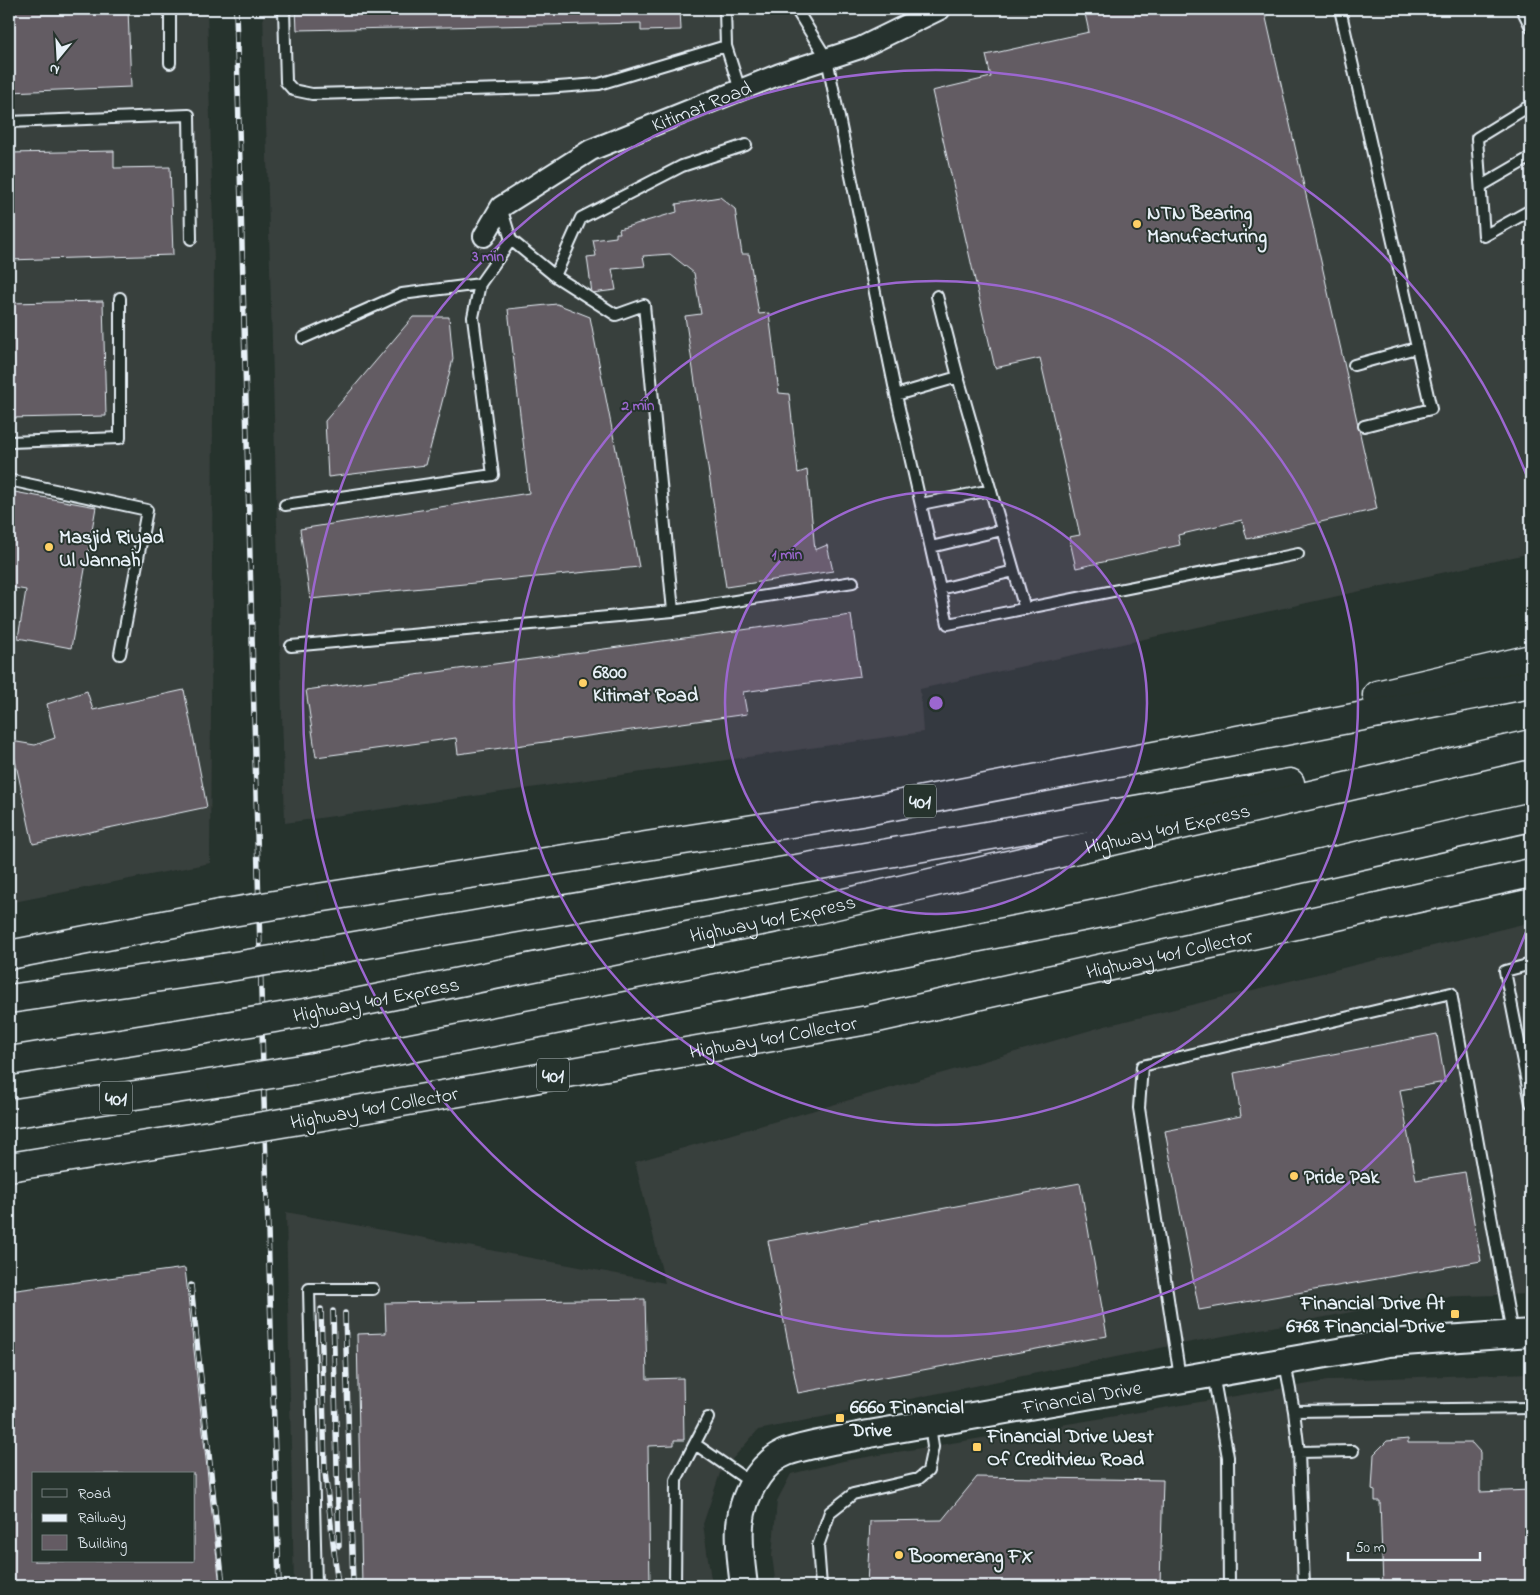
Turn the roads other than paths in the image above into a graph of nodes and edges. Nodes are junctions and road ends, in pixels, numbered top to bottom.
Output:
1 (170, 9) edge
2 (284, 9) edge
3 (726, 9) edge
4 (796, 9) edge
5 (940, 9) edge
6 (1340, 9) edge
7 (1522, 9) edge
8 (1531, 27) edge
9 (726, 46) junction
10 (827, 59) junction
11 (170, 63) dead end
12 (740, 90) junction
13 (1531, 105) edge
14 (9, 122) edge
15 (746, 145) dead end
16 (1531, 157) edge
17 (1481, 186) junction
18 (501, 207) junction
19 (1531, 210) edge
20 (484, 236) dead end
21 (191, 239) dead end
22 (511, 240) junction
23 (555, 276) junction
24 (480, 284) junction
25 (937, 296) dead end
26 (120, 298) dead end
27 (303, 338) dead end
28 (1416, 348) junction
29 (1354, 365) dead end
30 (958, 377) junction
31 (896, 395) junction
32 (1364, 426) dead end
33 (9, 442) edge
34 (9, 480) edge
35 (991, 490) junction
36 (921, 504) junction
37 (285, 505) dead end
38 (1002, 530) junction
39 (931, 547) junction
40 (1298, 554) dead end
41 (1014, 571) junction
42 (853, 582) dead end
43 (940, 589) junction
44 (1025, 609) junction
45 (673, 611) junction
46 (291, 646) dead end
47 (120, 654) dead end
48 (1531, 659) edge
49 (1531, 684) edge
50 (1531, 742) edge
51 (861, 812) junction
52 (1531, 817) edge
53 (1531, 874) edge
54 (9, 955) edge
55 (1531, 964) edge
56 (9, 1000) edge
57 (9, 1060) edge
58 (1531, 1103) edge
59 (9, 1114) edge
60 (9, 1167) edge
61 (373, 1290) dead end
62 (1522, 1333) edge
63 (1284, 1360) junction
64 (1213, 1373) junction
65 (1180, 1380) junction
66 (1531, 1408) edge
67 (1294, 1411) junction
68 (708, 1418) dead end
69 (930, 1425) junction
70 (694, 1444) junction
71 (1353, 1451) dead end
72 (1299, 1452) junction
73 (753, 1484) junction
74 (316, 1586) edge
75 (675, 1586) edge
76 (744, 1586) edge
77 (821, 1586) edge
78 (1229, 1586) edge
79 (1304, 1586) edge

1 - 11 lane
2 - 9 lane
3 - 9 lane
4 - 10 lane
5 - 10 street, Kitimat Road
6 - 28 lane
7 - 8 lane
9 - 12 lane
10 - 12 street, Kitimat Road
10 - 31 lane
12 - 18 street, Kitimat Road
13 - 17 lane
14 - 21 lane
15 - 23 lane
16 - 17 lane
17 - 19 lane
18 - 20 street, Kitimat Road
18 - 22 lane
22 - 23 lane
22 - 24 lane
23 - 45 lane
24 - 27 lane
24 - 37 lane
25 - 30 lane
26 - 33 lane
28 - 29 lane
28 - 32 lane
30 - 31 lane
30 - 35 lane
31 - 36 lane
34 - 47 lane
35 - 36 lane
35 - 38 lane
36 - 39 lane
38 - 39 lane
38 - 41 lane
39 - 43 lane
40 - 44 lane
41 - 43 lane
41 - 44 lane
42 - 45 lane
43 - 44 lane
45 - 46 lane
48 - 51 highway
49 - 51 highway, 401
50 - 56 highway, bridge
50 - 57 highway, Highway 401 Express, bridge
51 - 54 highway, 401, bridge
52 - 59 highway, 401, bridge
53 - 60 highway, Highway 401 Collector / 401, bridge
55 - 58 lane
61 - 74 lane
62 - 63 street, Financial Drive
62 - 65 lane
63 - 64 street, Financial Drive
63 - 67 lane
64 - 65 street, Financial Drive
64 - 78 lane
65 - 69 street, Financial Drive
66 - 67 lane
67 - 72 lane
68 - 70 lane
69 - 73 street, Financial Drive
69 - 77 lane
70 - 73 lane
70 - 75 lane
71 - 72 lane
72 - 79 lane
73 - 76 street, Financial Drive

